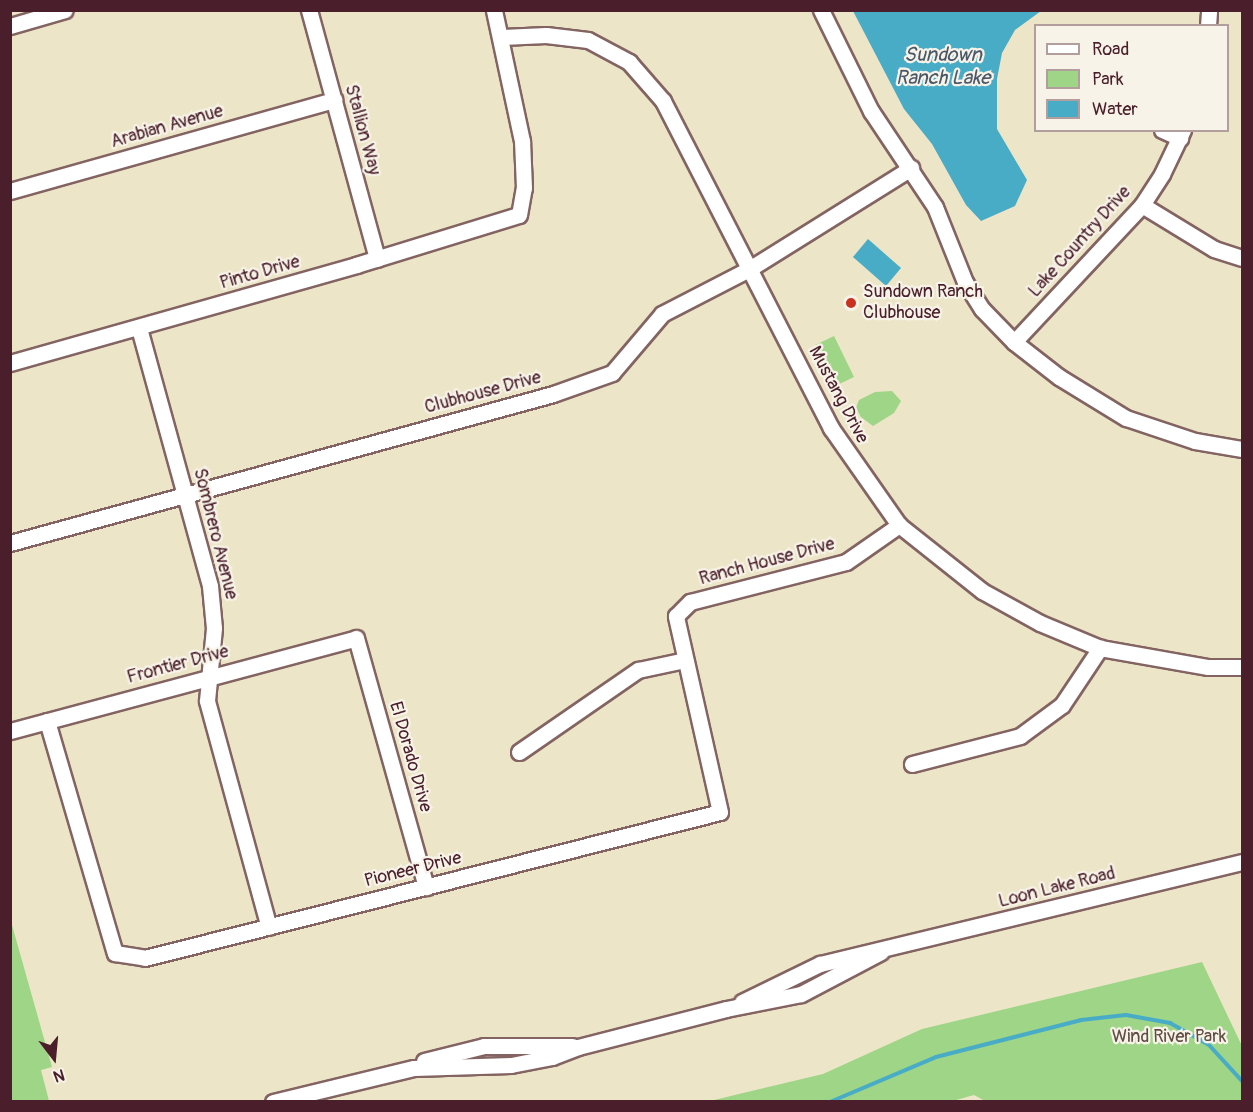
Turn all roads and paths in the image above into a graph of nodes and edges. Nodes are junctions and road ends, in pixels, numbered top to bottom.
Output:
1 (65, 10) edge
2 (309, 10) edge
3 (494, 10) edge
4 (821, 10) edge
5 (10, 26) edge
6 (502, 37) junction
7 (334, 100) junction
8 (1181, 134) edge
9 (911, 168) junction
10 (10, 191) edge
11 (1142, 205) junction
12 (1242, 258) edge
13 (377, 259) junction
14 (751, 268) junction
15 (139, 328) junction
16 (1014, 342) junction
17 (10, 363) edge
18 (1242, 449) edge
19 (186, 495) junction
20 (899, 525) junction
21 (10, 543) edge
22 (356, 638) joint
23 (1100, 648) junction
24 (686, 660) junction
25 (1242, 667) edge
26 (210, 676) junction
27 (46, 721) junction
28 (10, 731) edge
29 (519, 752) dead end
30 (912, 764) dead end
31 (1242, 862) edge
32 (426, 887) junction
33 (269, 927) junction
34 (273, 1101) edge

1 - 5 street
2 - 7 street, Stallion Way
3 - 6 street
4 - 9 street
6 - 13 street, Pinto Drive
6 - 14 street, Mustang Drive
7 - 10 street, Arabian Avenue
7 - 13 street, Stallion Way
8 - 11 street, Lake Country Drive
9 - 14 street, Clubhouse Drive
9 - 16 street
11 - 12 street
11 - 16 street, Lake Country Drive
13 - 15 street, Pinto Drive
14 - 19 street, Clubhouse Drive
14 - 20 street, Mustang Drive
15 - 17 street, Pinto Drive
15 - 19 street, Sombrero Avenue
16 - 18 street
19 - 21 street, Clubhouse Drive
19 - 26 street, Sombrero Avenue
20 - 23 street, Mustang Drive
20 - 24 street, Ranch House Drive
22 - 26 street, Frontier Drive
22 - 32 street, El Dorado Drive
23 - 25 street, Mustang Drive
23 - 30 street
24 - 29 street
24 - 32 street, Pioneer Drive
26 - 27 street, Frontier Drive
26 - 33 street, Sombrero Avenue
27 - 28 street, Frontier Drive
27 - 33 street, Pioneer Drive
31 - 34 street, Loon Lake Road
32 - 33 street, Pioneer Drive

